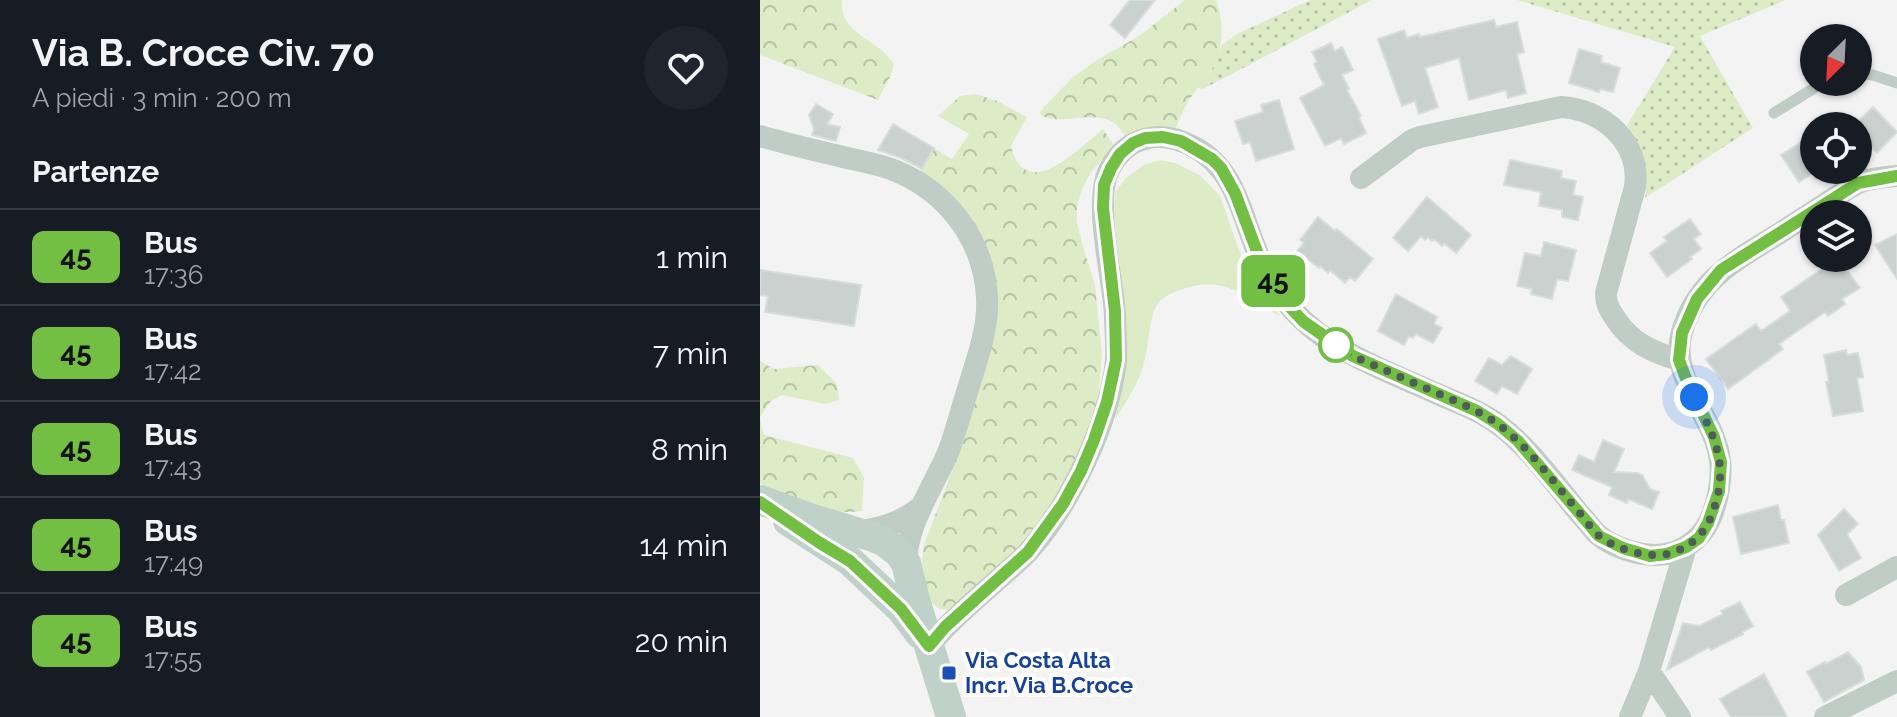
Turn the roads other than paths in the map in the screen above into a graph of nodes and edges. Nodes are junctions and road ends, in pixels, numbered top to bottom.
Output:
1 (1872, 75) edge
2 (1897, 83) edge
3 (1801, 96) edge
4 (1774, 113) dead end
5 (760, 136) edge
6 (1897, 176) edge
7 (1361, 178) dead end
8 (1679, 360) junction
9 (760, 500) edge
10 (921, 507) junction
11 (858, 531) junction
12 (1686, 547) junction
13 (850, 561) junction
14 (906, 563) junction
15 (1897, 567) edge
16 (1846, 595) dead end
17 (929, 646) junction
18 (1649, 671) junction
19 (1897, 681) edge
20 (951, 717) edge
21 (1630, 717) edge
22 (1680, 717) edge
23 (1825, 717) edge

1 - 2 lane
3 - 4 lane
5 - 10 street
6 - 8 street
7 - 8 street
8 - 12 street
9 - 11 street
9 - 13 street
10 - 11 street
10 - 14 street
11 - 14 street
12 - 17 street
12 - 18 street
13 - 14 street
13 - 17 street
14 - 17 street
15 - 16 street
17 - 20 street
18 - 21 street
18 - 22 street
19 - 23 street

